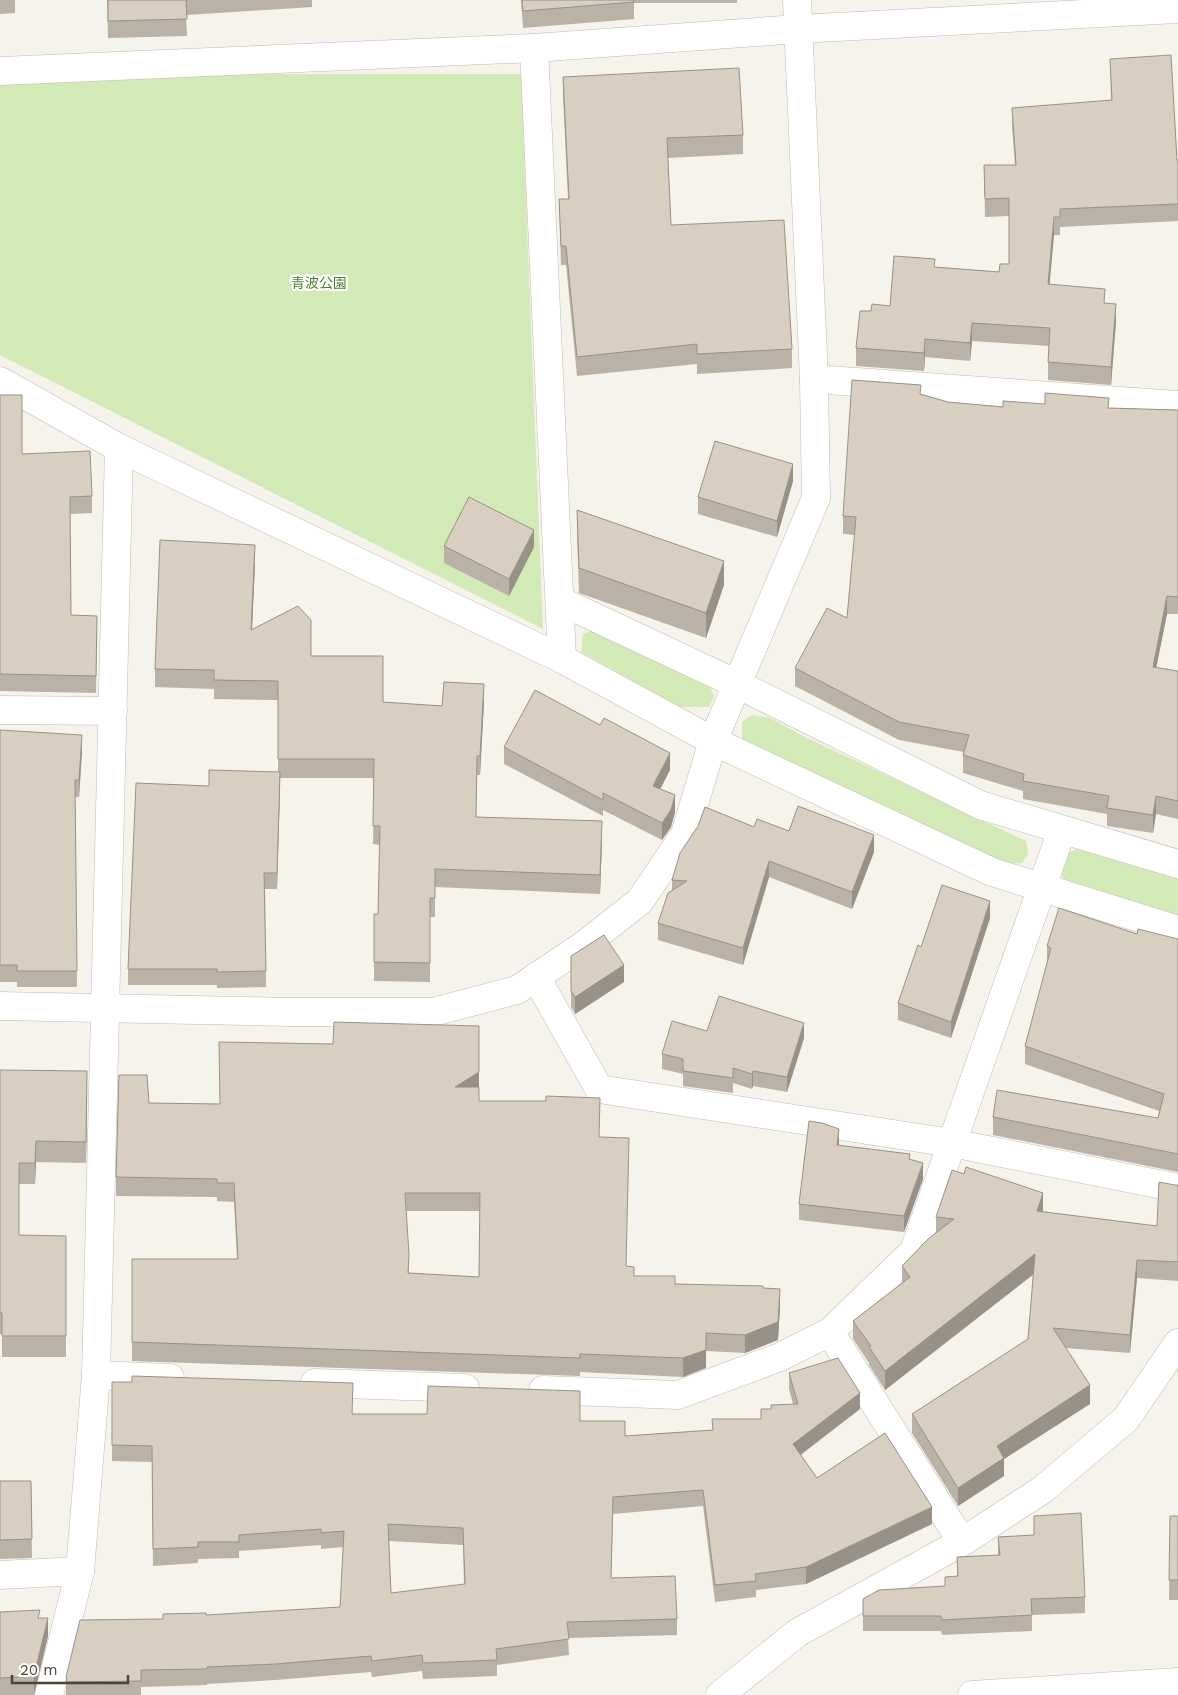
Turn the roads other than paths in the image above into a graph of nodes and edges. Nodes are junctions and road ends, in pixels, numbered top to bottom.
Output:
1 (797, 0) edge
2 (1178, 9) edge
3 (798, 29) junction
4 (534, 48) junction
5 (0, 71) edge
6 (814, 379) junction
7 (0, 382) edge
8 (1178, 405) edge
9 (119, 448) junction
10 (560, 601) junction
11 (562, 659) junction
12 (738, 684) junction
13 (0, 710) edge
14 (113, 711) junction
15 (713, 741) junction
16 (1062, 830) junction
17 (1178, 864) edge
18 (1041, 886) junction
19 (1178, 930) edge
20 (536, 977) junction
21 (0, 1006) edge
22 (106, 1008) junction
23 (952, 1143) junction
24 (1178, 1188) edge
25 (830, 1332) junction
26 (1178, 1344) edge
27 (96, 1375) junction
28 (195, 1379) edge
29 (294, 1382) edge
30 (491, 1388) edge
31 (520, 1390) edge
32 (962, 1542) junction
33 (80, 1571) junction
34 (0, 1575) edge
35 (1178, 1682) edge
36 (49, 1695) edge
37 (720, 1695) edge
38 (972, 1695) edge

1 - 3 street
2 - 3 street
3 - 4 street
3 - 6 street
4 - 5 street
4 - 10 street
6 - 8 street
6 - 12 street
7 - 9 street
9 - 11 street
9 - 14 street
10 - 11 street
10 - 12 street
11 - 15 street
12 - 15 street
12 - 16 street
13 - 14 street
14 - 22 street
15 - 18 street
15 - 20 street
16 - 17 street
16 - 18 street
18 - 19 street
18 - 23 street
20 - 22 street
20 - 23 street
21 - 22 street
22 - 27 street
23 - 24 street
23 - 25 street
25 - 31 street
25 - 32 street
26 - 32 street
27 - 28 street
27 - 33 street
29 - 30 street
32 - 37 street
33 - 34 street
33 - 36 street
35 - 38 street

